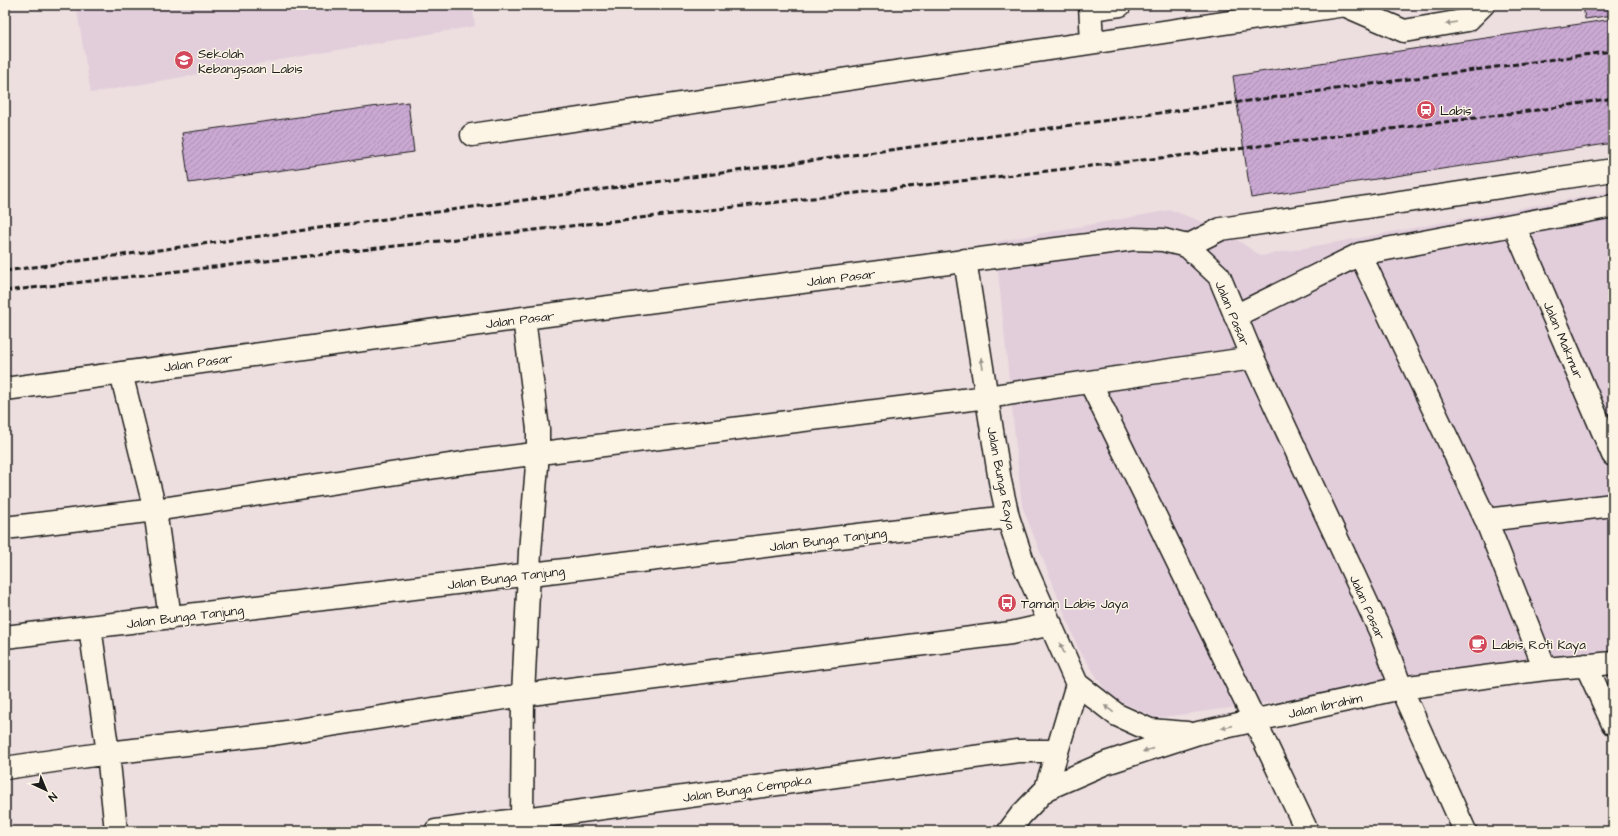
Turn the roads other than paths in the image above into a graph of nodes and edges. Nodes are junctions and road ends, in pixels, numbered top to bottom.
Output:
1 (1120, 5) edge
2 (1345, 5) edge
3 (1483, 5) edge
4 (1091, 7) edge
5 (1092, 42) junction
6 (472, 135) dead end
7 (1613, 170) edge
8 (1613, 206) edge
9 (1514, 224) junction
10 (1187, 246) junction
11 (1360, 254) junction
12 (965, 260) junction
13 (1235, 316) junction
14 (524, 318) junction
15 (1252, 358) junction
16 (121, 373) junction
17 (1090, 382) junction
18 (5, 389) edge
19 (987, 397) junction
20 (538, 453) junction
21 (1613, 455) edge
22 (1613, 506) edge
23 (155, 510) junction
24 (1008, 517) junction
25 (1486, 520) junction
26 (5, 528) edge
27 (528, 574) junction
28 (170, 618) junction
29 (1051, 624) junction
30 (90, 627) junction
31 (5, 637) edge
32 (1613, 663) edge
33 (1586, 665) junction
34 (1545, 669) junction
35 (1077, 684) junction
36 (1402, 688) junction
37 (522, 695) junction
38 (1256, 721) junction
39 (1613, 724) edge
40 (1198, 734) junction
41 (1058, 751) junction
42 (108, 753) junction
43 (5, 768) edge
44 (1046, 789) junction
45 (522, 820) junction
46 (116, 831) edge
47 (436, 831) edge
48 (1009, 831) edge
49 (1308, 831) edge
50 (1465, 831) edge

1 - 4 street
3 -> 2 street
2 - 5 street
4 - 5 street
5 - 6 street
7 - 10 street
8 - 9 street
9 - 11 street
9 - 21 street, Jalan Makmur
10 - 12 street, Jalan Pasar
10 - 13 street, Jalan Pasar
11 - 13 street
11 - 25 street
12 - 14 street, Jalan Pasar
19 -> 12 street, Jalan Bunga Raya
13 - 15 street, Jalan Pasar
14 - 16 street, Jalan Pasar
14 - 20 street
15 - 17 street
15 - 36 street, Jalan Pasar
16 - 18 street, Jalan Pasar
16 - 23 street
17 - 19 street
17 - 38 street
19 - 20 street
19 - 24 street, Jalan Bunga Raya
20 - 23 street
20 - 27 street
22 - 25 street
23 - 26 street
23 - 28 street
24 - 27 street, Jalan Bunga Tanjung
24 - 29 street, Jalan Bunga Raya
25 - 34 street
27 - 28 street, Jalan Bunga Tanjung
27 - 37 street
28 - 30 street, Jalan Bunga Tanjung
35 -> 29 street, Jalan Bunga Raya
29 - 37 street
30 - 31 street, Jalan Bunga Tanjung
30 - 42 street
32 - 33 street, Jalan Ibrahim
33 - 34 street, Jalan Ibrahim
33 - 39 street
34 - 36 street, Jalan Ibrahim
40 -> 35 street
35 - 41 street
36 - 38 street, Jalan Ibrahim
36 - 50 street, Jalan Pasar
37 - 42 street
37 - 45 street
38 -> 40 street, Jalan Ibrahim
38 - 49 street
40 -> 44 street, Jalan Ibrahim
41 - 44 street
41 - 45 street, Jalan Bunga Cempaka
42 - 43 street
42 - 46 street
44 - 48 street
45 - 47 street, Jalan Bunga Cempaka

